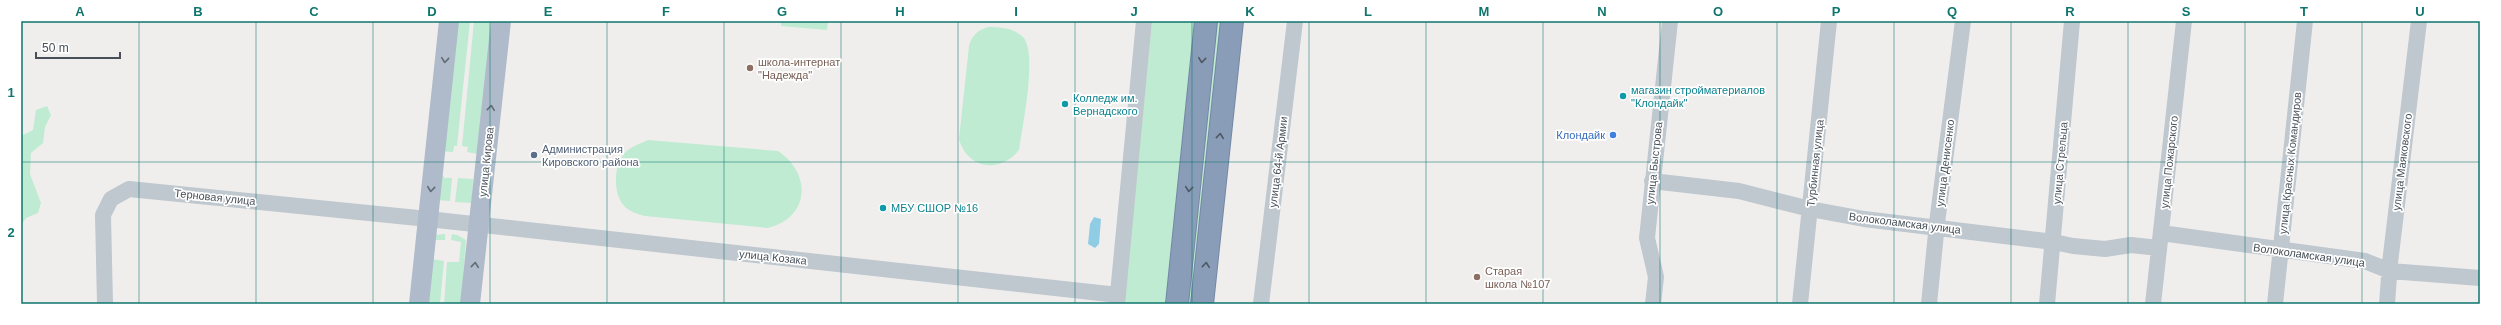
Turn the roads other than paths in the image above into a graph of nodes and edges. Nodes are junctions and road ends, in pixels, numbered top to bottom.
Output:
1 (449, 21) edge
2 (501, 21) edge
3 (1144, 21) edge
4 (1206, 21) edge
5 (1232, 21) edge
6 (1295, 21) edge
7 (1670, 21) edge
8 (1829, 21) edge
9 (1963, 21) edge
10 (2072, 21) edge
11 (2184, 21) edge
12 (2305, 21) edge
13 (2419, 21) edge
14 (1652, 181) junction
15 (1810, 209) junction
16 (428, 219) junction
17 (479, 225) junction
18 (1938, 227) junction
19 (2160, 241) junction
20 (2054, 242) junction
21 (2281, 250) junction
22 (2390, 271) junction
23 (2480, 278) edge
24 (1117, 300) edge
25 (105, 304) edge
26 (419, 304) edge
27 (470, 304) edge
28 (1177, 304) edge
29 (1202, 304) edge
30 (1261, 304) edge
31 (1653, 304) edge
32 (1800, 304) edge
33 (1929, 304) edge
34 (2047, 304) edge
35 (2153, 304) edge
36 (2275, 304) edge
37 (2387, 304) edge

1 -> 16 main road
17 -> 2 main road, улица Кирова
3 - 24 street
4 -> 28 highway
29 -> 5 highway
6 - 30 street, улица 64-й Армии
7 - 14 street, улица Быстрова
8 - 15 street, Турбинная улица
9 - 18 street, улица Денисенко
10 - 20 street, улица Стрельца
11 - 19 street, улица Пожарского
12 - 21 street, улица Красных Командиров
13 - 22 street, улица Маяковского
14 - 15 street, Волоколамская улица
14 - 31 street, улица Быстрова
15 - 18 street, Волоколамская улица
15 - 32 street, Турбинная улица
16 - 17 street, улица Козака
16 - 25 street, Терновая улица
16 - 26 main road
17 - 24 street, улица Козака
27 -> 17 main road, улица Кирова
18 - 20 street, Волоколамская улица
18 - 33 street, улица Денисенко
19 - 20 street, Волоколамская улица
19 - 21 street, Волоколамская улица
19 - 35 street, улица Пожарского
20 - 34 street, улица Стрельца
21 - 22 street, Волоколамская улица
21 - 36 street, улица Красных Командиров
22 - 23 street, Волоколамская улица
22 - 37 street, улица Маяковского

